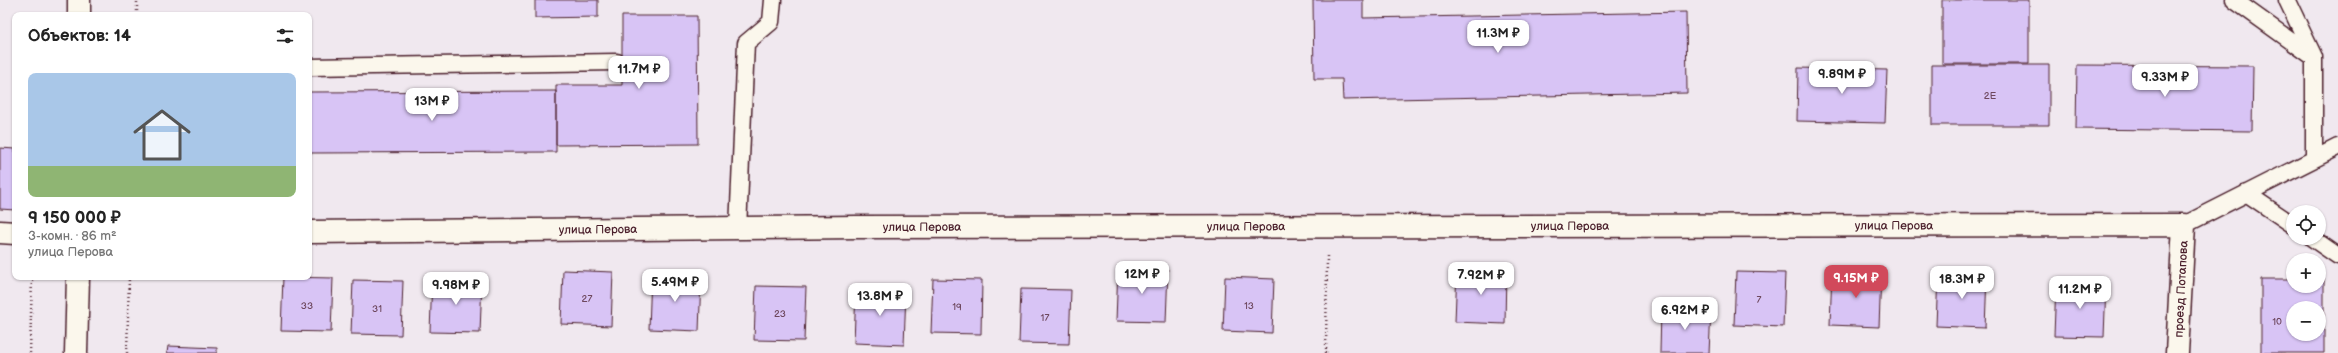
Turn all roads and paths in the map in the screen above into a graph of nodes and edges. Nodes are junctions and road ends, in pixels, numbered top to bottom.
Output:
1 (79, 0) edge
2 (137, 0) edge
3 (773, 0) edge
4 (2234, 0) edge
5 (2287, 0) edge
6 (79, 12) edge
7 (137, 12) edge
8 (2314, 57) junction
9 (617, 62) dead end
10 (312, 67) edge
11 (2338, 147) edge
12 (2314, 158) junction
13 (2246, 193) junction
14 (2286, 220) edge
15 (2184, 226) junction
16 (1327, 228) junction
17 (738, 229) junction
18 (0, 232) edge
19 (312, 232) edge
20 (12, 233) edge
21 (2322, 245) edge
22 (2338, 256) edge
23 (32, 280) edge
24 (78, 280) edge
25 (129, 280) edge
26 (30, 353) edge
27 (76, 353) edge
28 (128, 353) edge
29 (1326, 353) edge
30 (2177, 353) edge

1 - 6 street
2 - 7 path
3 - 17 lane
4 - 8 lane
5 - 8 lane
8 - 12 lane
9 - 10 lane
11 - 12 lane
12 - 13 lane
13 - 14 lane
13 - 15 lane
15 - 16 street, улица Перова
15 - 30 street, проезд Потапова
16 - 17 street, улица Перова
16 - 29 path
17 - 19 street, улица Перова
18 - 20 street
21 - 22 lane
23 - 26 path
24 - 27 street
25 - 28 path

